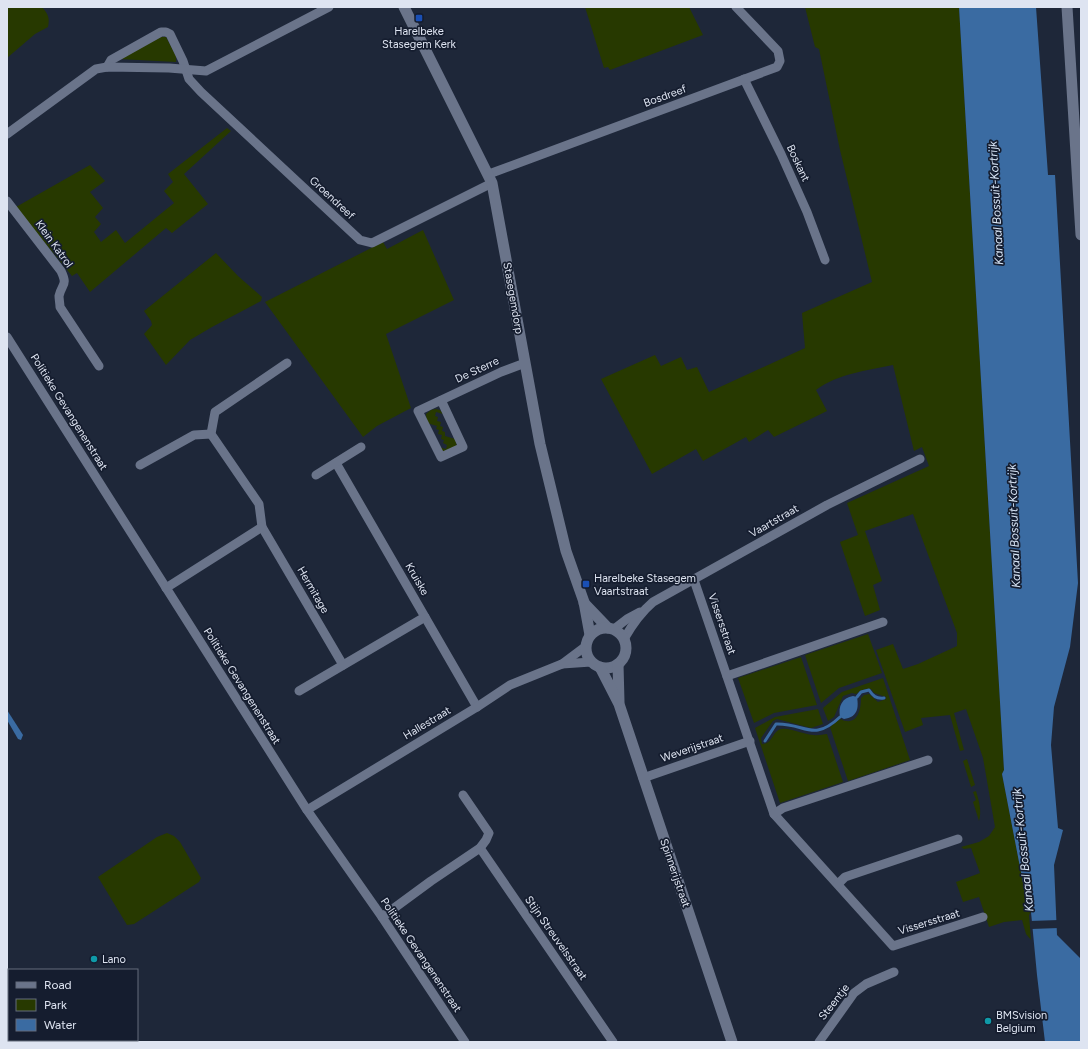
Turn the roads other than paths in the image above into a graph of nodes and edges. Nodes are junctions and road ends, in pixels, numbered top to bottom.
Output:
1 (329, 7) edge
2 (404, 7) edge
3 (736, 7) edge
4 (1067, 7) edge
5 (107, 67) junction
6 (185, 70) junction
7 (744, 79) junction
8 (7, 134) edge
9 (490, 178) junction
10 (7, 201) edge
11 (1081, 235) edge
12 (825, 260) dead end
13 (7, 337) edge
14 (287, 363) dead end
15 (525, 363) junction
16 (99, 366) dead end
17 (441, 400) junction
18 (211, 434) junction
19 (360, 447) dead end
20 (920, 459) dead end
21 (336, 463) junction
22 (140, 465) dead end
23 (316, 475) dead end
24 (262, 527) junction
25 (694, 580) junction
26 (166, 588) junction
27 (584, 602) junction
28 (643, 611) junction
29 (425, 617) junction
30 (883, 622) dead end
31 (611, 629) junction
32 (590, 635) junction
33 (624, 639) junction
34 (586, 646) junction
35 (562, 664) junction
36 (618, 664) junction
37 (343, 665) junction
38 (596, 665) junction
39 (727, 676) junction
40 (299, 691) dead end
41 (619, 704) junction
42 (477, 707) junction
43 (750, 741) junction
44 (928, 760) dead end
45 (643, 778) junction
46 (463, 795) dead end
47 (307, 810) junction
48 (774, 814) junction
49 (958, 839) dead end
50 (480, 848) junction
51 (838, 884) junction
52 (382, 917) junction
53 (983, 917) dead end
54 (894, 972) dead end
55 (465, 1042) edge
56 (613, 1042) edge
57 (732, 1042) edge
58 (819, 1042) edge

1 - 6 street
2 - 9 street, Stasegemdorp
3 - 7 street, Bosdreef
4 - 11 street
5 - 6 street
5 - 6 street, Groendreef
5 - 8 street
6 - 9 street, Groendreef
7 - 9 street, Bosdreef
7 - 12 street, Boskant
9 - 15 street, Stasegemdorp
10 - 16 street, Klein Katrol
13 - 26 street, Politieke Gevangenenstraat
14 - 18 street
15 - 17 street, De Sterre
15 - 27 street, Stasegemdorp
17 - 17 street, De Sterre
18 - 22 street
18 - 24 street, Hermitage
19 - 21 street
20 - 25 street, Vaartstraat
21 - 23 street
21 - 29 street, Kruiske
24 - 26 street
24 - 37 street, Hermitage
25 - 28 street, Vaartstraat
25 - 39 street, Vissersstraat
26 - 47 street, Politieke Gevangenenstraat
27 - 31 street, Stasegemdorp
27 - 32 street, Stasegemdorp
28 - 31 street, Vaartstraat
28 - 33 street, Vaartstraat
29 - 37 street
29 - 42 street, Kruiske
30 - 39 street
31 - 32 street
31 - 33 street
32 - 34 street
33 - 36 street
34 - 35 street, Hallestraat
34 - 38 street
35 - 38 street, Hallestraat
35 - 42 street, Hallestraat
36 - 38 street
36 - 41 street, Spinnerijstraat
37 - 40 street
38 - 41 street, Spinnerijstraat
39 - 43 street, Vissersstraat
41 - 45 street, Spinnerijstraat
42 - 47 street, Hallestraat
43 - 45 street, Weverijstraat
43 - 48 street, Vissersstraat
44 - 48 street
45 - 57 street, Spinnerijstraat
46 - 50 street
47 - 52 street, Politieke Gevangenenstraat
48 - 51 street, Vissersstraat
49 - 51 street
50 - 52 street
50 - 56 street, Stijn Streuvelsstraat
51 - 53 street, Vissersstraat
52 - 55 street, Politieke Gevangenenstraat
54 - 58 street, Steentje

